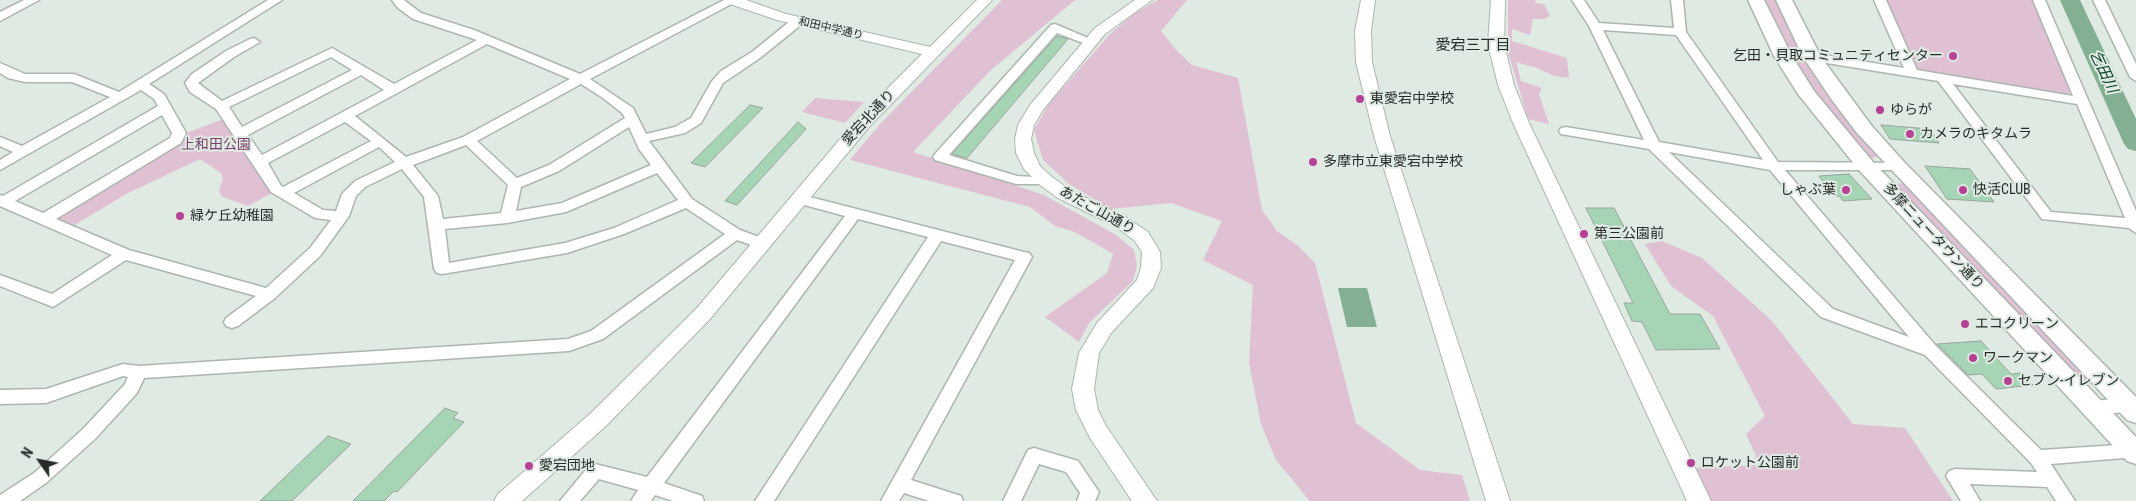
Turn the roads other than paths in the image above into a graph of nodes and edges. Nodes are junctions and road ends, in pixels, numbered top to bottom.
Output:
1 (33, 0) edge
2 (276, 0) edge
3 (398, 0) edge
4 (733, 0) edge
5 (985, 0) edge
6 (1145, 0) edge
7 (1368, 0) edge
8 (1498, 0) edge
9 (1578, 0) edge
10 (1677, 0) edge
11 (1756, 0) edge
12 (1784, 0) edge
13 (1880, 0) edge
14 (2039, 0) edge
15 (2099, 0) edge
16 (0, 17) edge
17 (798, 21) junction
18 (1595, 26) junction
19 (1680, 32) junction
20 (486, 40) junction
21 (254, 42) dead end
22 (1091, 42) junction
23 (932, 52) junction
24 (1812, 57) junction
25 (0, 67) edge
26 (361, 70) junction
27 (1912, 73) junction
28 (2136, 77) edge
29 (1942, 78) junction
30 (582, 79) junction
31 (141, 84) junction
32 (394, 90) junction
33 (120, 97) junction
34 (2082, 101) junction
35 (220, 106) junction
36 (164, 108) junction
37 (346, 116) junction
38 (633, 119) junction
39 (1566, 131) dead end
40 (239, 134) junction
41 (642, 139) junction
42 (468, 140) junction
43 (380, 141) junction
44 (2, 144) edge
45 (1654, 146) junction
46 (23, 151) junction
47 (260, 162) junction
48 (404, 163) junction
49 (0, 166) edge
50 (1774, 166) junction
51 (1866, 166) junction
52 (1897, 166) junction
53 (659, 167) junction
54 (1046, 181) junction
55 (515, 184) junction
56 (283, 193) junction
57 (798, 199) junction
58 (1, 201) edge
59 (687, 202) junction
60 (855, 213) junction
61 (342, 216) junction
62 (507, 218) junction
63 (43, 220) junction
64 (438, 225) junction
65 (2135, 226) edge
66 (735, 234) junction
67 (938, 234) junction
68 (762, 244) junction
69 (124, 254) junction
70 (0, 280) edge
71 (269, 294) junction
72 (232, 322) dead end
73 (1930, 350) junction
74 (139, 372) junction
75 (0, 397) edge
76 (2133, 407) edge
77 (2093, 408) junction
78 (2135, 453) edge
79 (2037, 458) junction
80 (2052, 480) junction
81 (899, 484) junction
82 (652, 486) junction
83 (5, 501) edge
84 (506, 501) edge
85 (569, 501) edge
86 (640, 501) edge
87 (694, 501) edge
88 (764, 501) edge
89 (890, 501) edge
90 (954, 501) edge
91 (1012, 501) edge
92 (1086, 501) edge
93 (1145, 501) edge
94 (1498, 501) edge
95 (1699, 501) edge
96 (1971, 501) edge
97 (2066, 501) edge

1 - 16 street
2 - 31 street
3 - 20 street
4 - 17 street, 和田中学通り
4 - 30 street
5 - 23 street, 愛宕北通り
6 - 22 street, あたご山通り
7 - 94 street
8 - 95 street
9 - 18 street
10 - 19 street
11 - 51 main road, 多摩ニュータウン通り
12 - 24 main road, 多摩ニュータウン通り
13 - 27 street
14 - 34 street
15 - 28 street
17 - 23 street, 和田中学通り
17 - 41 street
18 - 19 street
18 - 45 street
19 - 50 street
20 - 30 street
20 - 32 street
21 - 35 street
22 - 54 street, あたご山通り
22 - 54 street
23 - 57 street, 愛宕北通り
24 - 27 street
24 - 52 main road, 多摩ニュータウン通り
25 - 33 street
26 - 32 street
26 - 35 street
26 - 40 street
27 - 29 street
29 - 34 street
29 - 65 street
30 - 38 street
30 - 42 street
31 - 33 street
31 - 36 street
32 - 37 street
33 - 46 street
34 - 65 street
35 - 40 street
36 - 58 street
36 - 63 street
37 - 43 street
37 - 47 street
38 - 41 street
38 - 55 street
39 - 45 street
40 - 47 street
41 - 53 street
42 - 48 street
42 - 55 street
43 - 48 street
43 - 56 street
44 - 46 street
45 - 50 street
45 - 73 street
46 - 49 street
47 - 56 street
48 - 61 street
48 - 64 street
50 - 51 street
50 - 73 street
51 - 52 street
51 - 77 main road, 多摩ニュータウン通り
52 - 76 main road, 多摩ニュータウン通り
53 - 59 street
53 - 62 street
54 - 93 street, あたご山通り
55 - 62 street
56 - 61 street
57 - 60 street
57 - 68 street, 愛宕北通り
58 - 63 street
59 - 64 street
59 - 66 street
60 - 67 street
60 - 82 street
61 - 71 street
62 - 64 street
63 - 69 street
66 - 68 street
66 - 74 street
67 - 81 street
67 - 88 street
68 - 84 street, 愛宕北通り
69 - 70 street
69 - 71 street
71 - 72 street
73 - 79 street
74 - 75 street
74 - 83 street
76 - 77 street
77 - 78 main road, 多摩ニュータウン通り
78 - 79 street
79 - 80 street
80 - 96 street
80 - 97 street
81 - 89 street
81 - 90 street
82 - 85 street
82 - 86 street
82 - 87 street
91 - 92 street

